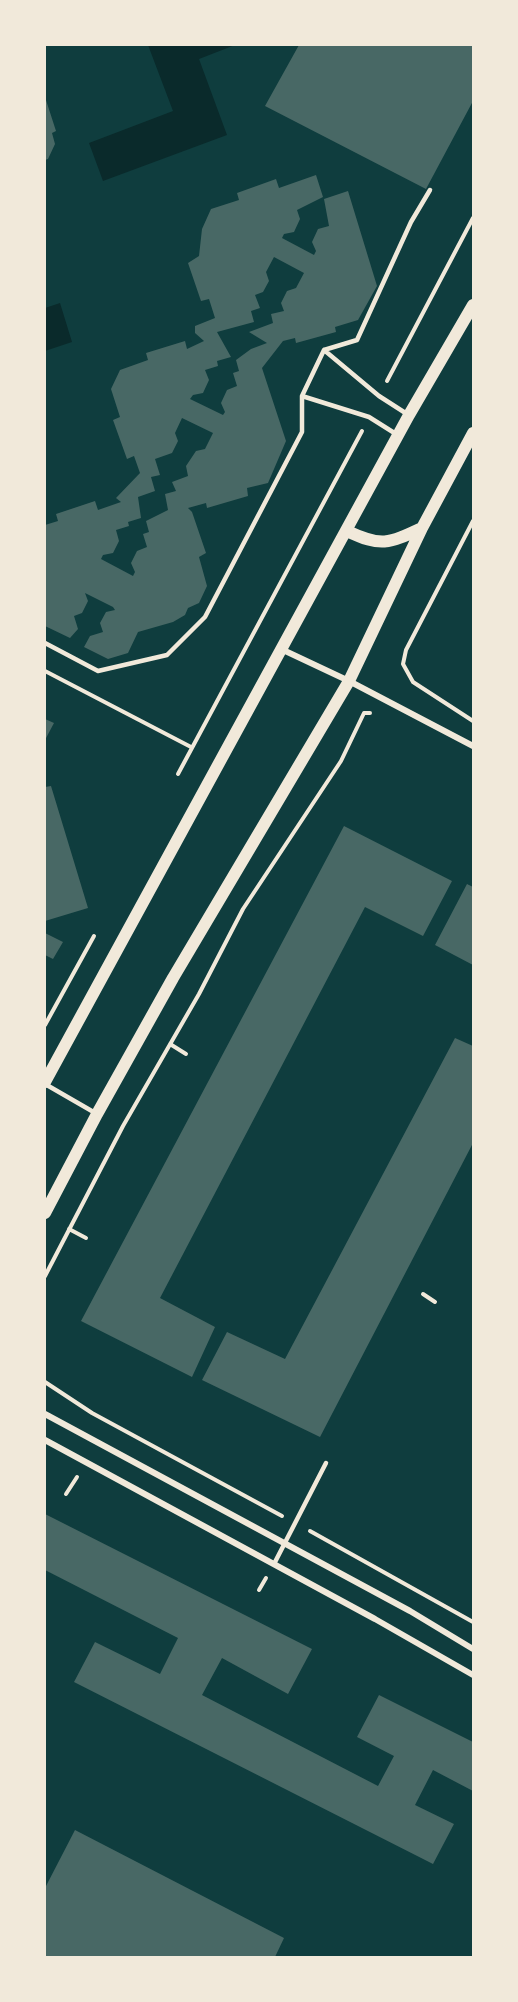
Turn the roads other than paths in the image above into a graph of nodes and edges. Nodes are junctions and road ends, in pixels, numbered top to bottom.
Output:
1 (430, 190) dead end
2 (473, 305) edge
3 (324, 350) junction
4 (302, 396) junction
5 (409, 415) junction
6 (473, 433) edge
7 (399, 435) junction
8 (422, 528) junction
9 (347, 531) junction
10 (45, 643) edge
11 (280, 649) junction
12 (350, 681) junction
13 (473, 746) edge
14 (45, 1083) edge
15 (97, 1114) junction
16 (45, 1213) edge
17 (45, 1414) edge
18 (45, 1440) edge
19 (326, 1463) dead end
20 (286, 1544) junction
21 (274, 1564) junction
22 (473, 1649) edge
23 (473, 1675) edge

1 - 3 lane
2 - 5 main road
3 - 4 lane
3 - 5 lane
4 - 7 lane
4 - 10 lane
5 - 7 main road
6 - 8 main road
7 - 9 main road
8 - 9 main road
8 - 12 main road
9 - 11 main road
11 - 12 street
11 - 14 main road
12 - 13 street
12 - 15 main road
14 - 15 lane
15 - 16 main road
17 - 20 street
18 - 21 street
19 - 20 lane
20 - 21 lane
20 - 22 street
21 - 23 street

